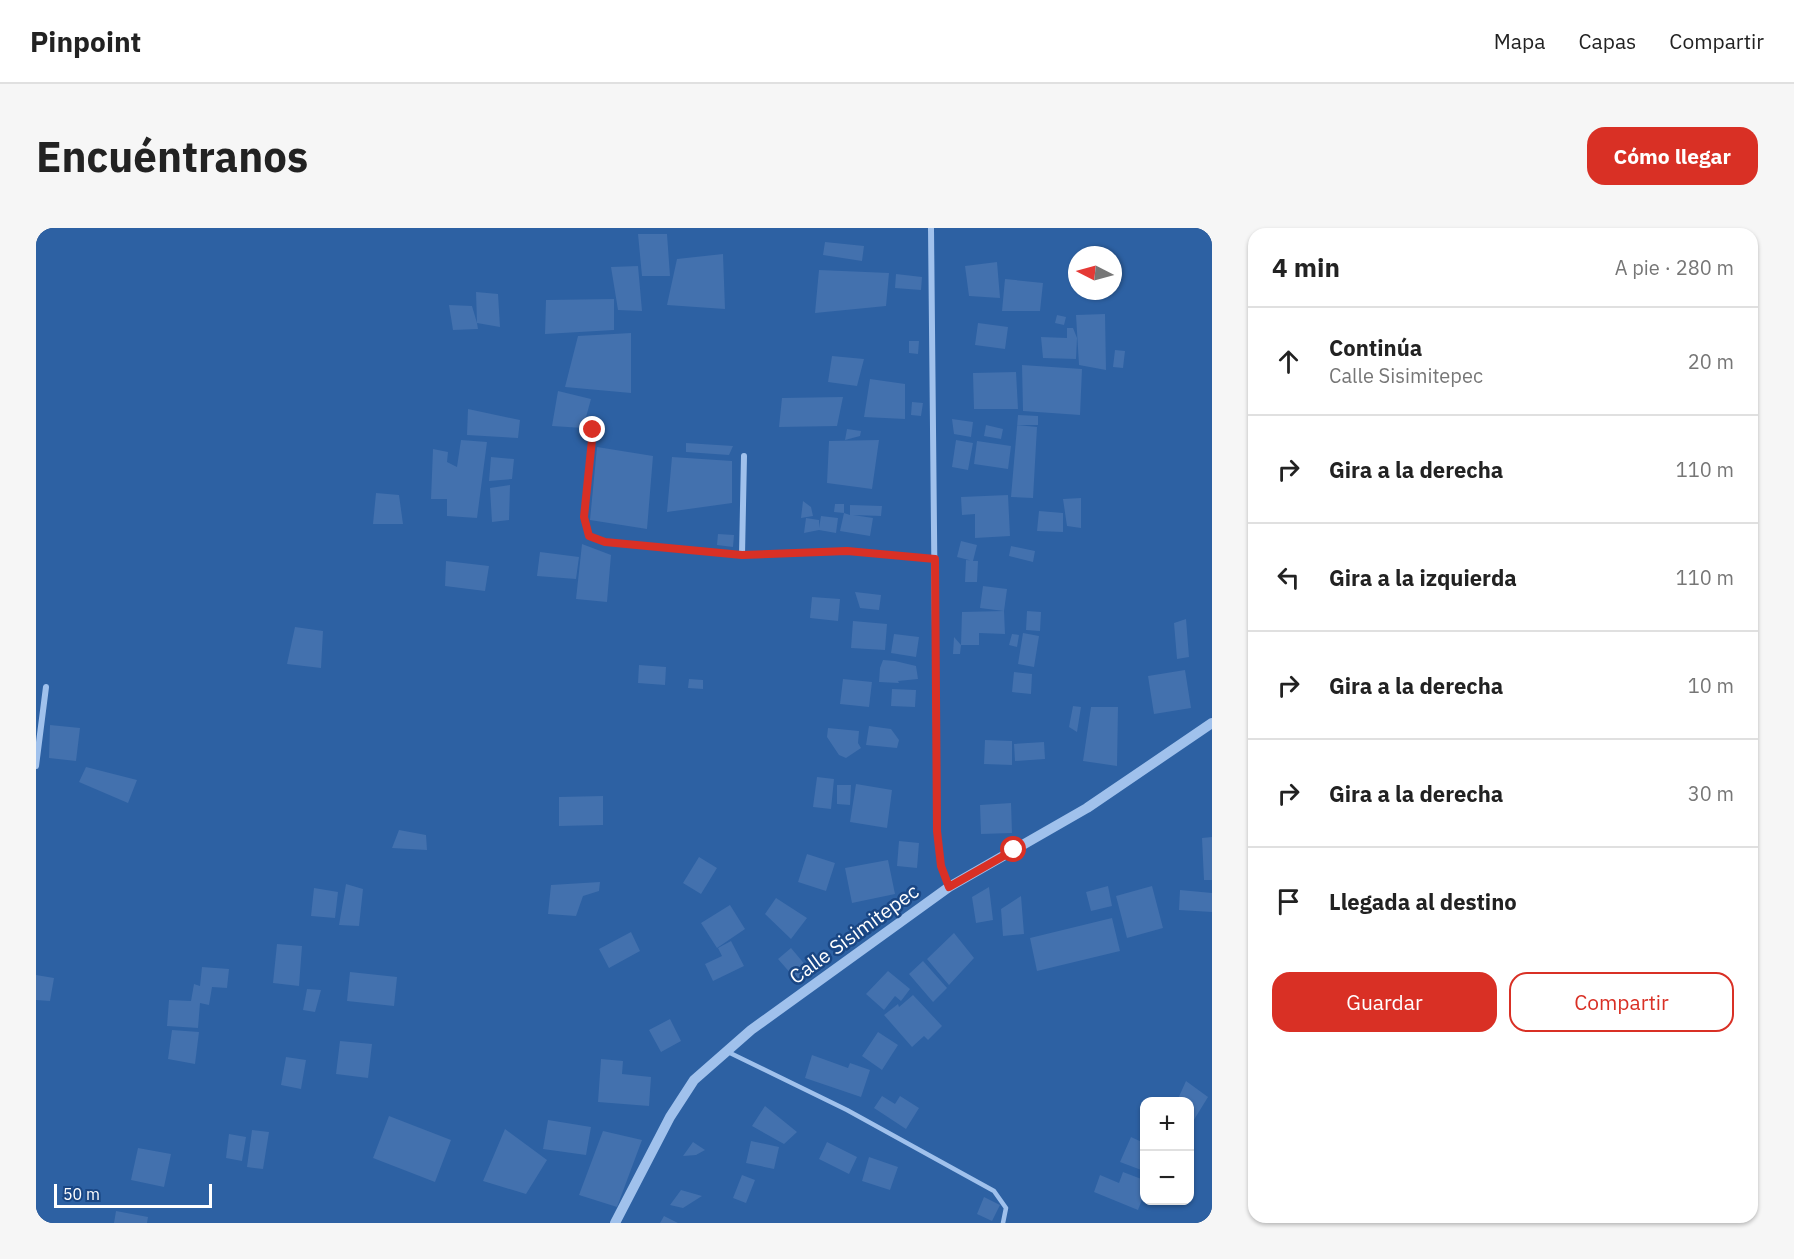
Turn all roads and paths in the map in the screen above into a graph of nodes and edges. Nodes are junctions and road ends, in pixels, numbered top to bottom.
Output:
1 (931, 228) edge
2 (593, 430) dead end
3 (744, 456) dead end
4 (742, 555) junction
5 (935, 559) junction
6 (46, 687) dead end
7 (1212, 723) edge
8 (36, 766) edge
9 (949, 887) junction
10 (725, 1051) junction
11 (615, 1223) edge
12 (1003, 1223) edge

1 - 5 street
2 - 4 street
3 - 4 street
4 - 5 street
5 - 9 street
6 - 8 street
7 - 9 street, Calle Sisimitepec
9 - 10 street, Calle Sisimitepec
10 - 11 street, Calle Sisimitepec
10 - 12 lane

